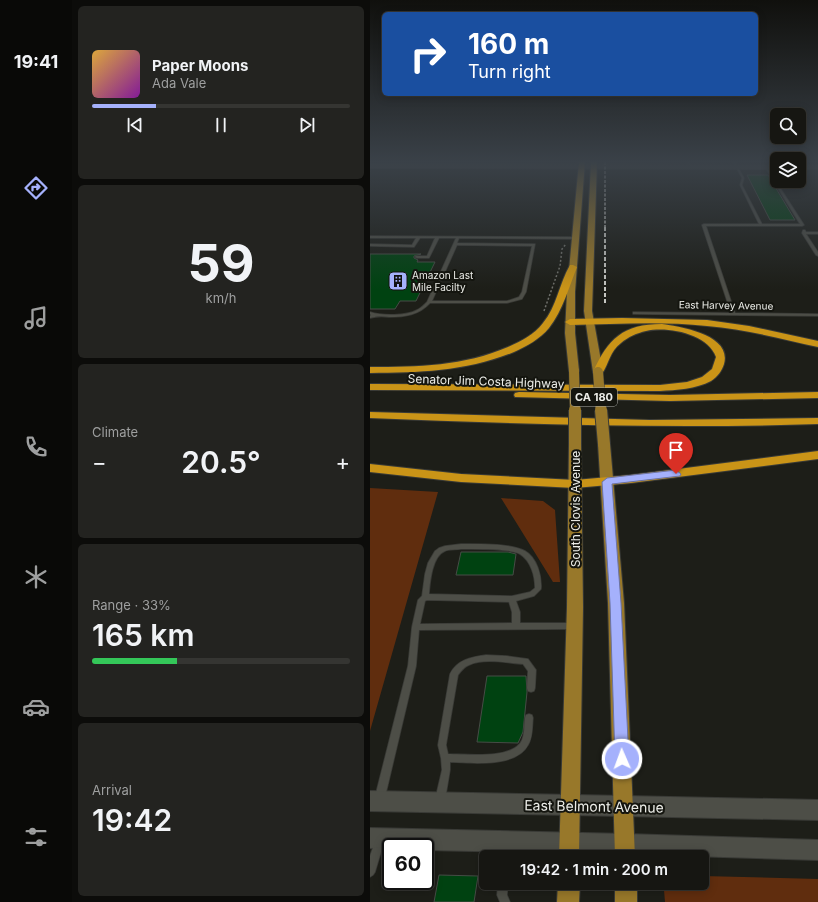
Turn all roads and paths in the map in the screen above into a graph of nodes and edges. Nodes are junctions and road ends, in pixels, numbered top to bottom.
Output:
1 (579, 204) edge
2 (592, 204) edge
3 (750, 204) edge
4 (789, 204) edge
5 (760, 225) junction
6 (802, 225) junction
7 (804, 233) junction
8 (818, 233) edge
9 (370, 237) edge
10 (418, 238) junction
11 (437, 238) junction
12 (458, 238) junction
13 (539, 238) junction
14 (576, 238) junction
15 (567, 242) dead end
16 (455, 244) junction
17 (370, 245) edge
18 (534, 245) junction
19 (818, 255) edge
20 (417, 257) dead end
21 (573, 267) junction
22 (588, 285) junction
23 (429, 302) junction
24 (370, 313) edge
25 (634, 313) dead end
26 (543, 314) dead end
27 (733, 314) junction
28 (375, 315) junction
29 (818, 315) edge
30 (370, 317) edge
31 (589, 321) junction
32 (570, 322) junction
33 (818, 344) edge
34 (370, 370) edge
35 (598, 372) junction
36 (370, 388) edge
37 (818, 395) edge
38 (370, 415) edge
39 (818, 421) edge
40 (818, 455) edge
41 (370, 468) edge
42 (607, 482) junction
43 (575, 484) junction
44 (425, 597) junction
45 (512, 599) junction
46 (516, 626) junction
47 (574, 626) junction
48 (416, 627) junction
49 (531, 688) dead end
50 (529, 718) dead end
51 (445, 758) junction
52 (374, 801) edge
53 (440, 802) junction
54 (570, 805) junction
55 (624, 806) junction
56 (818, 810) edge
57 (375, 838) edge
58 (506, 849) edge
59 (570, 850) edge
60 (625, 850) edge
61 (709, 850) edge
62 (818, 850) edge
63 (370, 872) edge
64 (502, 890) edge
65 (569, 890) edge
66 (626, 890) edge
67 (505, 902) edge
68 (568, 902) edge
69 (626, 902) edge

1 - 14 main road, South Clovis Avenue
2 - 22 main road
3 - 5 lane
4 - 6 lane
5 - 6 lane
5 - 27 lane
6 - 7 lane
7 - 8 lane
7 - 19 lane
9 - 10 lane
10 - 11 lane
10 - 17 lane
11 - 12 lane
11 - 20 lane
12 - 13 lane
12 - 16 lane
13 - 14 lane
13 - 18 lane
14 - 21 main road, South Clovis Avenue
14 - 22 main road
15 - 26 path
16 - 18 lane
16 - 23 lane
18 - 23 lane
21 - 32 main road, South Clovis Avenue
21 - 34 highway
22 - 31 main road
23 - 28 lane
24 - 28 lane
25 - 27 lane, East Harvey Avenue
27 - 29 lane, East Harvey Avenue
28 - 30 lane
31 - 32 highway
31 - 33 highway
31 - 35 main road
32 - 43 main road, South Clovis Avenue, bridge
35 - 36 highway
35 - 42 main road, bridge
36 - 37 highway, Senator Jim Costa Highway / CA 180
38 - 39 highway, CA 180
40 - 42 highway
41 - 43 highway
42 - 43 highway
42 - 55 main road
43 - 47 main road, South Clovis Avenue
44 - 45 lane
44 - 45 lane
44 - 48 lane
45 - 46 lane
46 - 47 lane
46 - 48 lane
47 - 54 main road, South Clovis Avenue
48 - 52 lane
49 - 51 lane
50 - 51 lane
51 - 53 lane
52 - 53 main road, East Belmont Avenue
53 - 54 main road, East Belmont Avenue
54 - 55 main road, East Belmont Avenue
54 - 59 main road, South Clovis Avenue
55 - 56 main road, East Belmont Avenue
55 - 60 main road
57 - 58 main road
57 - 63 lane
58 - 59 main road
61 - 62 main road
64 - 67 lane
65 - 68 main road
66 - 69 main road

